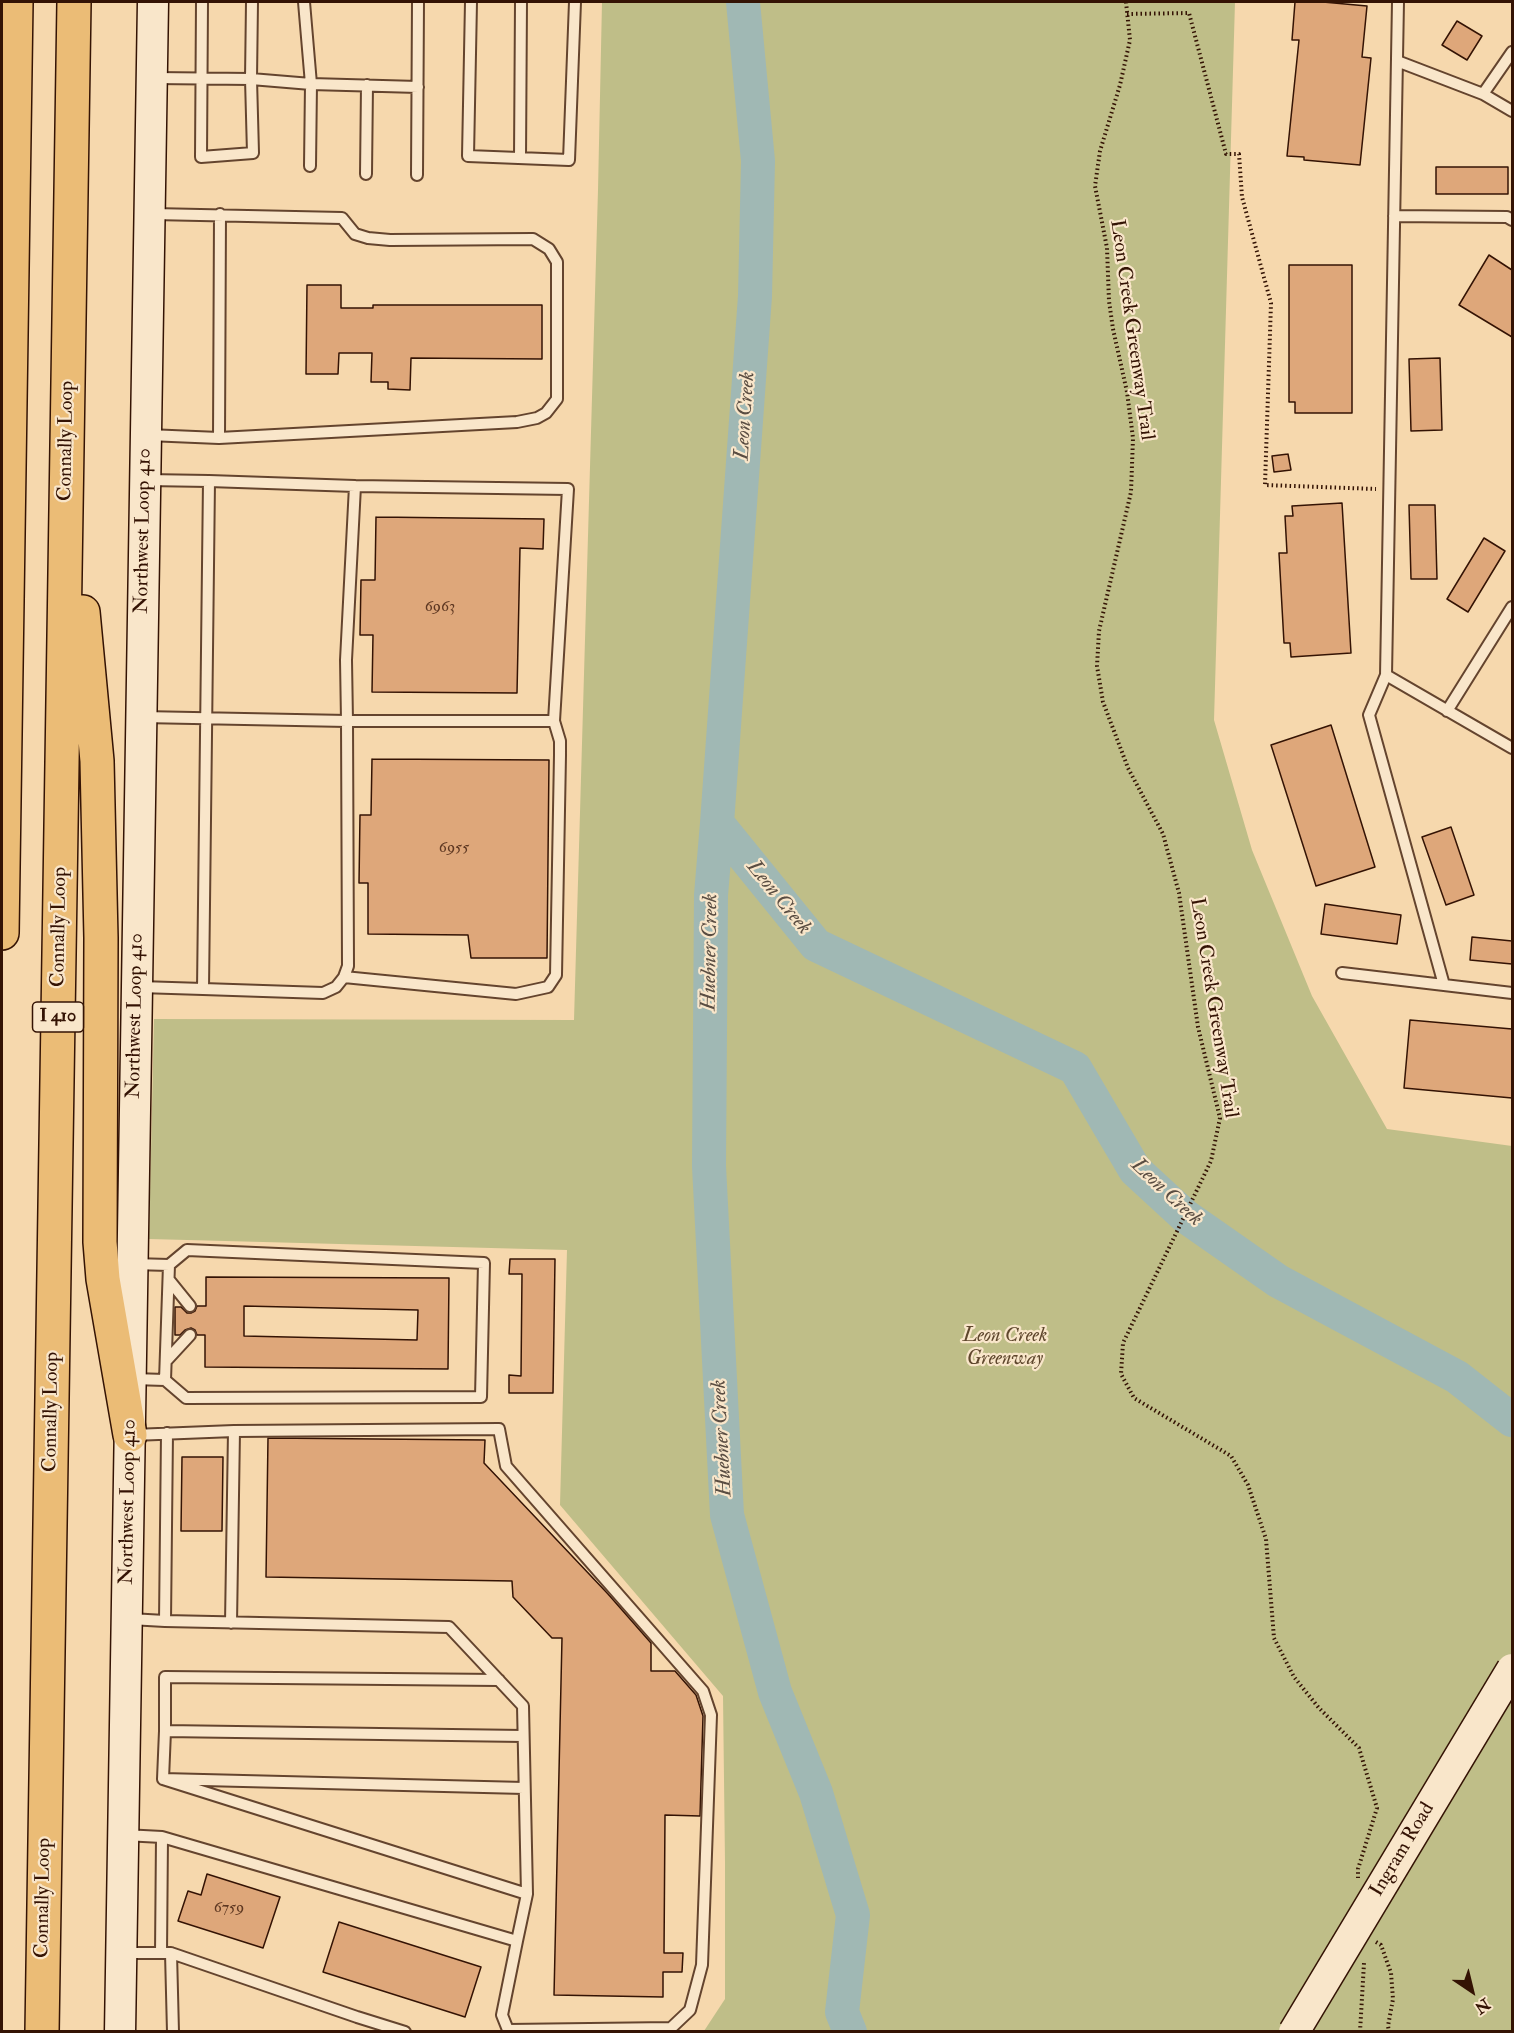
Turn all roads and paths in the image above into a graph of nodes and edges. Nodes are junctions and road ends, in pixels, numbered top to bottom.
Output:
1 (16, 2) edge
2 (74, 2) edge
3 (153, 2) edge
4 (202, 2) edge
5 (252, 2) edge
6 (304, 2) edge
7 (418, 2) edge
8 (471, 2) edge
9 (521, 2) edge
10 (575, 2) edge
11 (1126, 2) edge
12 (1398, 2) edge
13 (1128, 14) junction
14 (1512, 52) edge
15 (1397, 61) junction
16 (152, 78) junction
17 (200, 79) junction
18 (251, 80) junction
19 (311, 84) junction
20 (367, 86) junction
21 (418, 87) junction
22 (1483, 94) junction
23 (1512, 111) edge
24 (520, 158) junction
25 (310, 166) dead end
26 (366, 174) dead end
27 (417, 175) dead end
28 (149, 213) junction
29 (220, 214) junction
30 (1394, 216) junction
31 (1512, 220) edge
32 (146, 435) junction
33 (219, 438) junction
34 (67, 446) junction
35 (145, 480) junction
36 (209, 481) junction
37 (355, 486) junction
38 (1389, 489) junction
39 (1512, 607) edge
40 (1386, 675) junction
41 (1447, 711) junction
42 (141, 717) junction
43 (207, 718) junction
44 (347, 721) junction
45 (554, 721) junction
46 (1512, 748) edge
47 (2, 933) edge
48 (1342, 972) dead end
49 (344, 977) junction
50 (1444, 984) junction
51 (137, 987) junction
52 (203, 990) junction
53 (1512, 993) edge
54 (133, 1264) junction
55 (169, 1265) junction
56 (169, 1280) junction
57 (190, 1306) dead end
58 (190, 1335) dead end
59 (166, 1361) junction
60 (131, 1379) junction
61 (165, 1380) junction
62 (234, 1431) junction
63 (167, 1433) junction
64 (130, 1435) junction
65 (127, 1618) junction
66 (165, 1621) junction
67 (231, 1623) junction
68 (1512, 1669) edge
69 (499, 1680) junction
70 (165, 1731) junction
71 (524, 1736) junction
72 (163, 1779) junction
73 (524, 1788) junction
74 (123, 1835) junction
75 (162, 1837) junction
76 (1358, 1880) dead end
77 (526, 1894) junction
78 (1371, 1939) dead end
79 (517, 1941) junction
80 (122, 1953) junction
81 (166, 1953) junction
82 (1364, 1955) dead end
83 (42, 2031) edge
84 (120, 2031) edge
85 (172, 2031) edge
86 (405, 2031) edge
87 (1294, 2031) edge
88 (1360, 2031) edge
89 (1389, 2031) edge

1 - 47 highway
2 - 34 highway, Connally Loop / I 410
3 - 16 main road, Northwest Loop 410
4 - 17 lane
5 - 18 lane
6 - 19 lane
7 - 21 lane
8 - 24 lane
9 - 24 lane
10 - 24 lane
11 - 13 path, Leon Creek Greenway Trail
12 - 15 lane
13 - 38 path
13 - 76 path, Leon Creek Greenway Trail
14 - 22 lane
15 - 22 lane
15 - 30 lane
16 - 17 lane
16 - 28 main road, Northwest Loop 410
17 - 18 lane
17 - 18 lane
18 - 19 lane
19 - 20 lane
19 - 25 lane
20 - 21 lane
20 - 26 lane
21 - 27 lane
22 - 23 lane
28 - 29 lane
28 - 32 main road, Northwest Loop 410
29 - 33 lane
29 - 33 lane
30 - 31 lane
30 - 38 lane
32 - 33 lane
32 - 35 main road, Northwest Loop 410
34 - 64 highway
34 - 83 highway, Connally Loop / I 410
35 - 36 lane
35 - 42 main road, Northwest Loop 410
36 - 37 lane
36 - 43 lane
37 - 44 lane
37 - 45 lane
38 - 40 lane
39 - 41 lane
40 - 41 lane
40 - 50 lane
41 - 46 lane
42 - 43 lane
42 - 51 main road, Northwest Loop 410
43 - 44 lane
43 - 52 lane
44 - 45 lane
44 - 49 lane
45 - 49 lane
48 - 50 lane
49 - 52 lane
50 - 53 lane
51 - 52 lane
51 - 54 main road, Northwest Loop 410
54 - 55 lane
54 - 60 main road, Northwest Loop 410
55 - 56 lane
55 - 61 lane
56 - 57 lane
56 - 59 lane
58 - 59 lane
59 - 61 lane
60 - 61 lane
60 - 64 main road, Northwest Loop 410
62 - 63 lane
62 - 67 lane
62 - 79 lane
63 - 64 lane
63 - 66 lane
64 - 65 main road, Northwest Loop 410
65 - 66 lane
65 - 74 main road, Northwest Loop 410
66 - 67 lane
67 - 69 lane
68 - 87 main road, Ingram Road, bridge
69 - 70 lane
69 - 71 lane
70 - 71 lane
70 - 72 lane
71 - 73 lane
72 - 73 lane
72 - 77 lane
73 - 77 lane
74 - 75 lane
74 - 80 main road, Northwest Loop 410
75 - 79 lane
75 - 81 lane
77 - 79 lane
78 - 89 path
80 - 81 lane
80 - 84 main road, Northwest Loop 410
81 - 85 lane
81 - 86 lane
82 - 88 path

